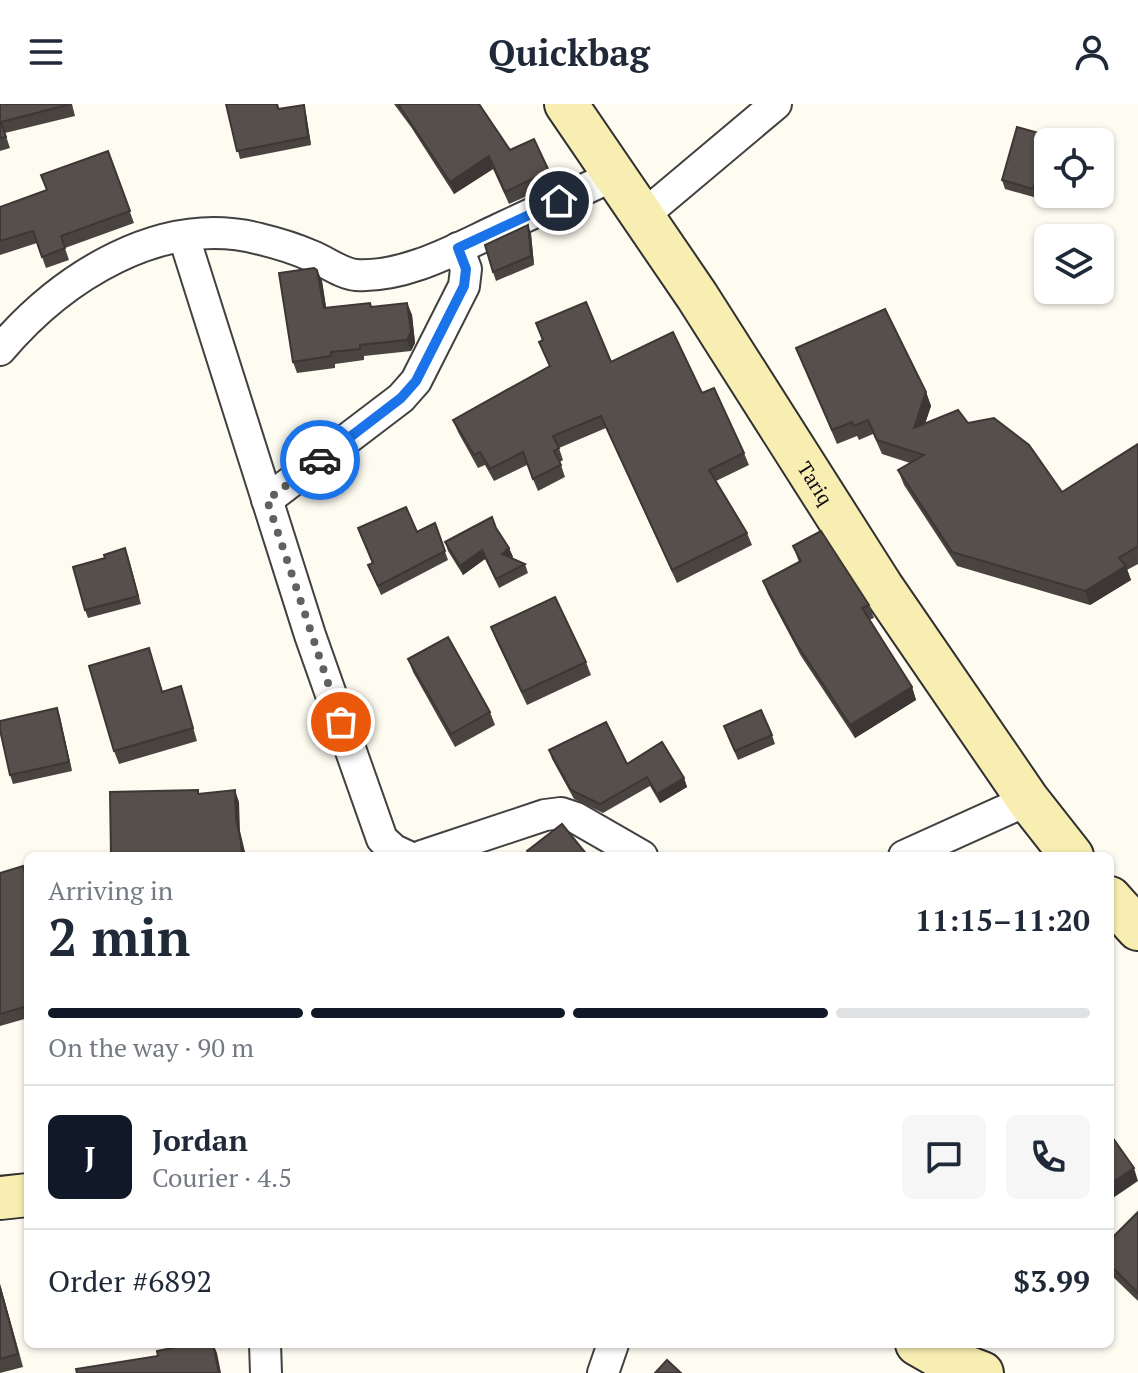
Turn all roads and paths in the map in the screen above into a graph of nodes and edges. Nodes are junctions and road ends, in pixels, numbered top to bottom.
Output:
1 (566, 104) edge
2 (776, 104) edge
3 (615, 175) junction
4 (644, 215) junction
5 (184, 237) junction
6 (458, 248) junction
7 (0, 350) edge
8 (267, 500) junction
9 (1028, 800) junction
10 (398, 852) edge
11 (434, 852) edge
12 (634, 852) edge
13 (913, 852) edge
14 (1069, 852) edge
15 (1114, 902) edge
16 (1138, 929) edge
17 (24, 1195) edge
18 (0, 1198) edge
19 (265, 1348) edge
20 (612, 1348) edge
21 (924, 1348) edge
22 (266, 1373) edge
23 (603, 1373) edge
24 (982, 1373) edge

1 - 3 main road, Tariq
2 - 4 street
3 - 4 main road, Tariq
3 - 6 street
4 - 9 main road, Tariq
5 - 6 street
5 - 7 street
5 - 8 street
6 - 8 street
8 - 10 street
9 - 13 street
9 - 14 main road, Tariq
11 - 12 street
15 - 16 main road
17 - 18 main road
19 - 22 street
20 - 23 street
21 - 24 main road

